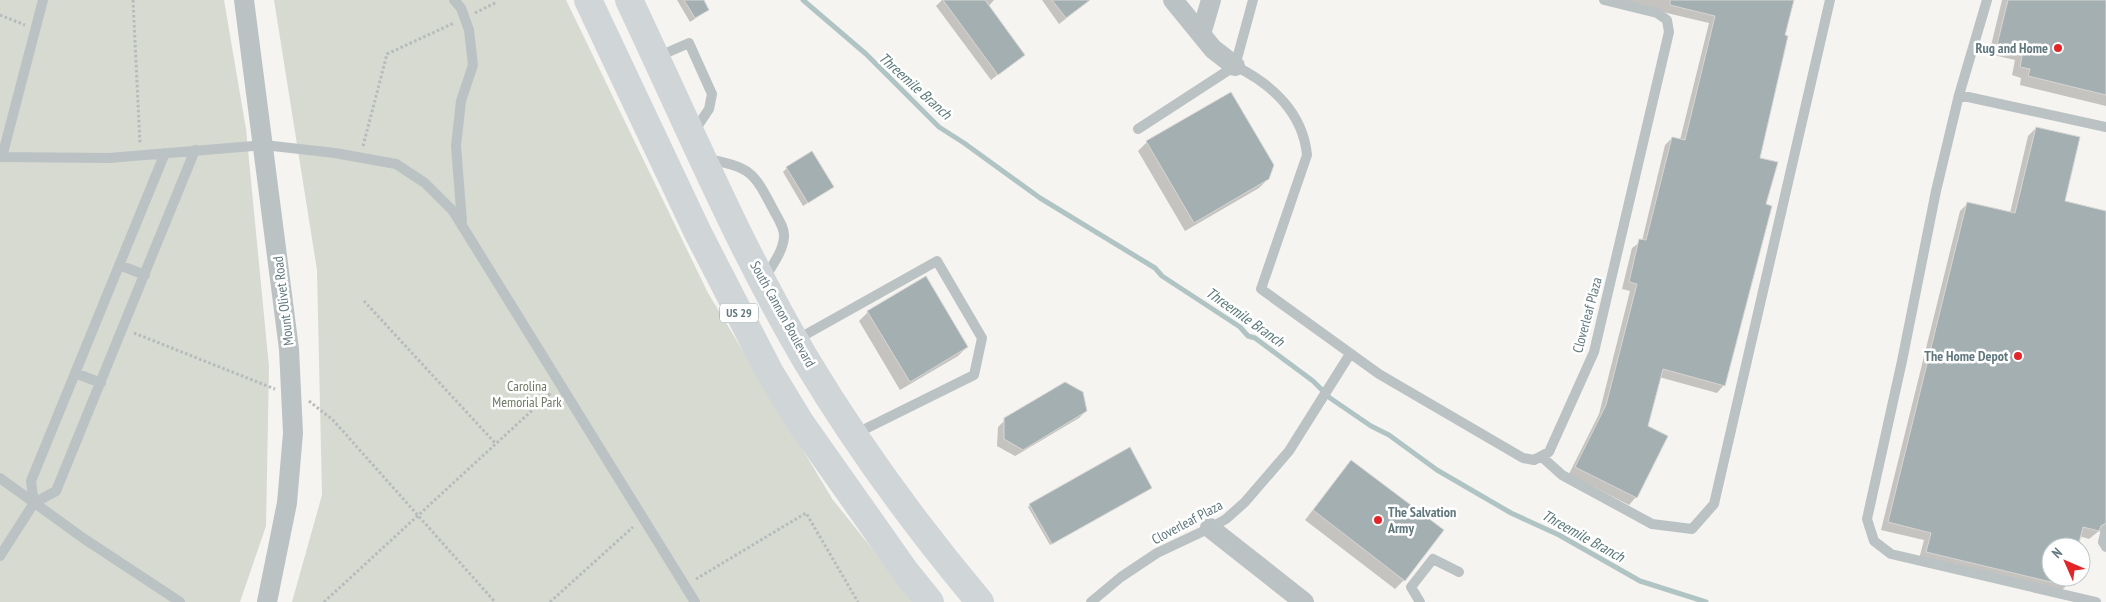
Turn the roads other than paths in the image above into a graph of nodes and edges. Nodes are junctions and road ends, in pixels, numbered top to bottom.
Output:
1 (43, 0) edge
2 (244, 0) edge
3 (454, 0) edge
4 (588, 0) edge
5 (629, 0) edge
6 (1173, 0) edge
7 (1211, 0) edge
8 (1253, 0) edge
9 (1604, 0) edge
10 (1830, 0) edge
11 (1987, 0) edge
12 (1201, 34) junction
13 (656, 58) junction
14 (1235, 66) junction
15 (1959, 95) junction
16 (2106, 127) edge
17 (1138, 129) dead end
18 (692, 134) junction
19 (264, 144) junction
20 (195, 150) junction
21 (165, 153) junction
22 (1, 157) edge
23 (704, 158) junction
24 (462, 225) junction
25 (119, 265) junction
26 (145, 275) junction
27 (763, 279) junction
28 (796, 340) junction
29 (1350, 354) junction
30 (75, 373) junction
31 (101, 383) junction
32 (854, 435) junction
33 (1541, 456) junction
34 (0, 478) edge
35 (34, 503) junction
36 (1210, 528) junction
37 (2106, 530) edge
38 (2106, 547) edge
39 (0, 556) edge
40 (1459, 572) dead end
41 (180, 602) edge
42 (267, 602) edge
43 (695, 602) edge
44 (930, 602) edge
45 (980, 602) edge
46 (1091, 602) edge
47 (1304, 602) edge
48 (1420, 602) edge
49 (2096, 602) edge

1 - 22 lane
2 - 19 street, Mount Olivet Road
3 - 24 lane
4 - 44 main road, US 29
5 - 13 main road, South Cannon Boulevard / US 29
6 - 12 street
7 - 12 street
8 - 14 lane
9 - 33 lane, Cloverleaf Plaza
10 - 33 lane
11 - 15 lane
12 - 14 street
13 - 18 main road, South Cannon Boulevard / US 29
13 - 18 lane
14 - 17 lane
14 - 29 lane
15 - 16 lane
15 - 49 lane
18 - 23 main road, South Cannon Boulevard / US 29
19 - 20 lane
19 - 24 lane
19 - 42 street, Mount Olivet Road
20 - 21 lane
20 - 26 lane
21 - 22 lane
21 - 25 lane
23 - 27 main road, South Cannon Boulevard / US 29
23 - 27 lane
24 - 43 lane
25 - 26 lane
25 - 30 lane
26 - 31 lane
27 - 28 main road, South Cannon Boulevard / US 29
28 - 32 main road, South Cannon Boulevard / US 29
28 - 32 lane
29 - 33 lane
29 - 36 lane, Cloverleaf Plaza
30 - 31 lane
30 - 35 lane
31 - 35 lane
32 - 45 main road, South Cannon Boulevard / US 29
34 - 35 lane
35 - 39 lane
35 - 41 lane
36 - 46 lane, Cloverleaf Plaza
36 - 47 street
37 - 38 lane
40 - 48 lane

